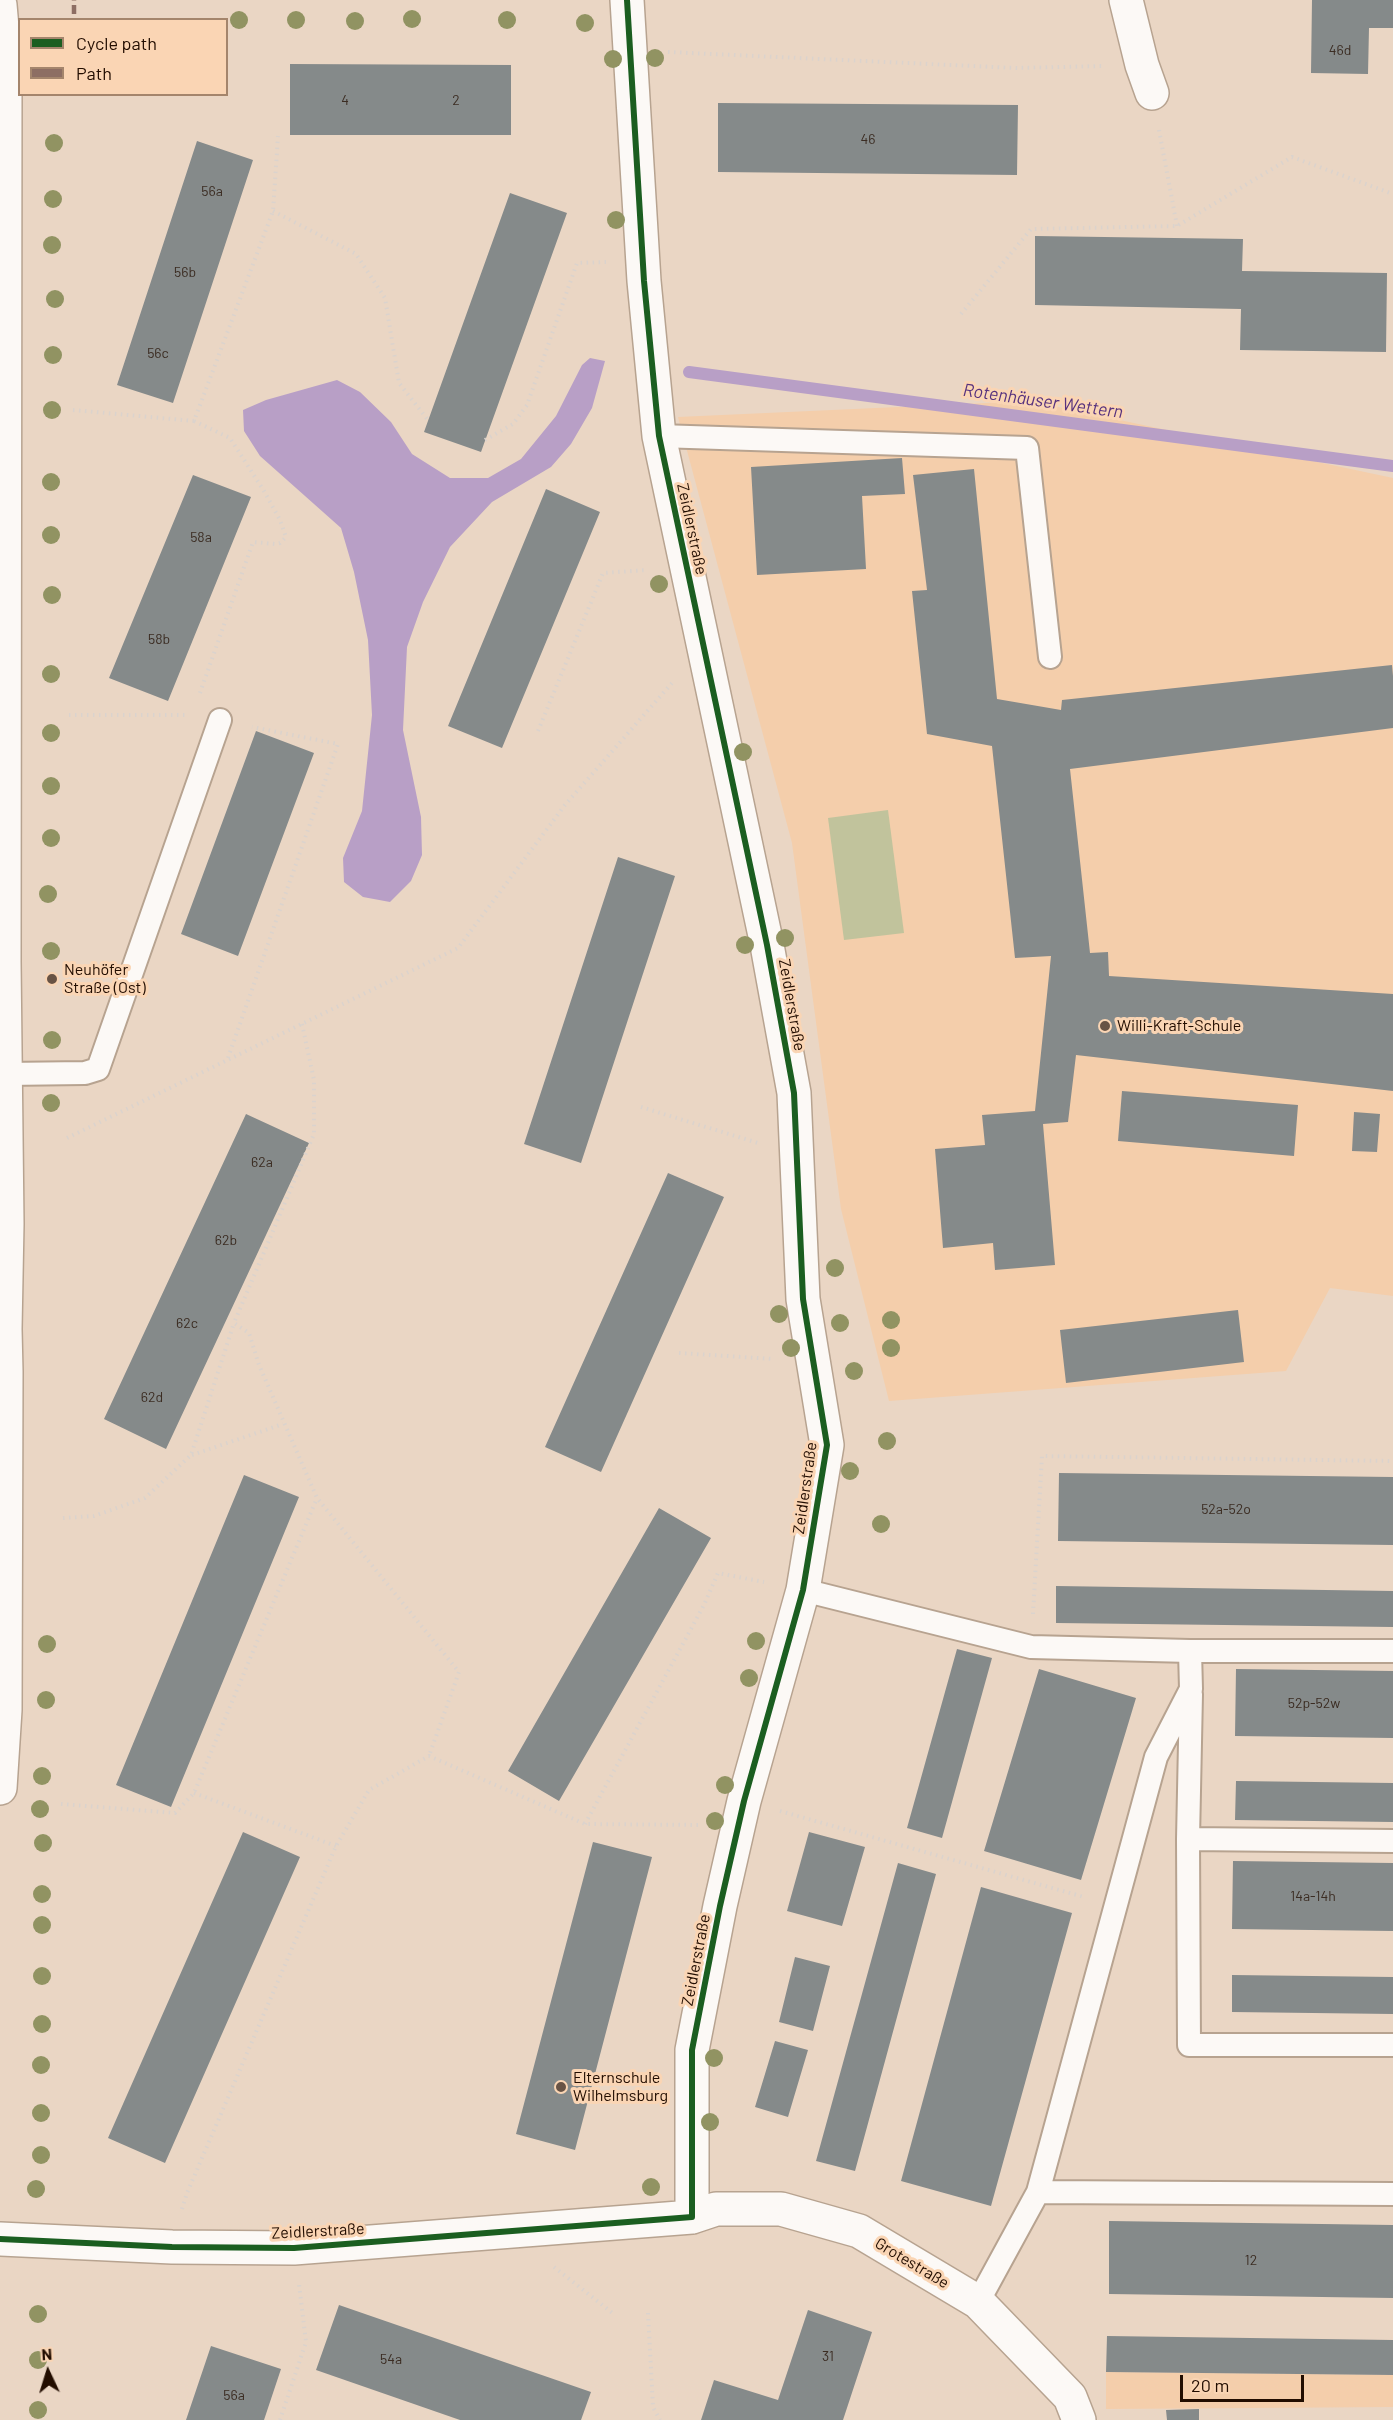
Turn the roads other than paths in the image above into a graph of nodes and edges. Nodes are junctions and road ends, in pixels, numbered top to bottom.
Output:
1 (627, 0) edge
2 (1126, 0) edge
3 (0, 5) edge
4 (1147, 79) road end
5 (659, 436) junction
6 (1050, 657) dead end
7 (220, 720) road end
8 (5, 1074) junction
9 (3, 1224) edge
10 (803, 1590) junction
11 (1190, 1651) junction
12 (1393, 1651) edge
13 (1191, 1689) junction
14 (0, 1788) edge
15 (1188, 1839) junction
16 (1393, 1841) edge
17 (1393, 2045) edge
18 (1038, 2192) junction
19 (1393, 2194) edge
20 (692, 2217) junction
21 (0, 2239) edge
22 (978, 2302) junction
23 (1079, 2420) edge

1 - 5 street, Zeidlerstraße
2 - 4 street
3 - 8 street
5 - 6 lane
5 - 10 street, Zeidlerstraße
7 - 8 lane
8 - 9 street
9 - 14 street
10 - 11 lane
10 - 20 street, Zeidlerstraße
11 - 12 lane
11 - 13 lane
13 - 15 lane
13 - 18 lane
15 - 16 lane
15 - 17 lane
18 - 19 lane
18 - 22 lane
20 - 21 street, Zeidlerstraße
20 - 22 street, Grotestraße
22 - 23 street, Grotestraße

